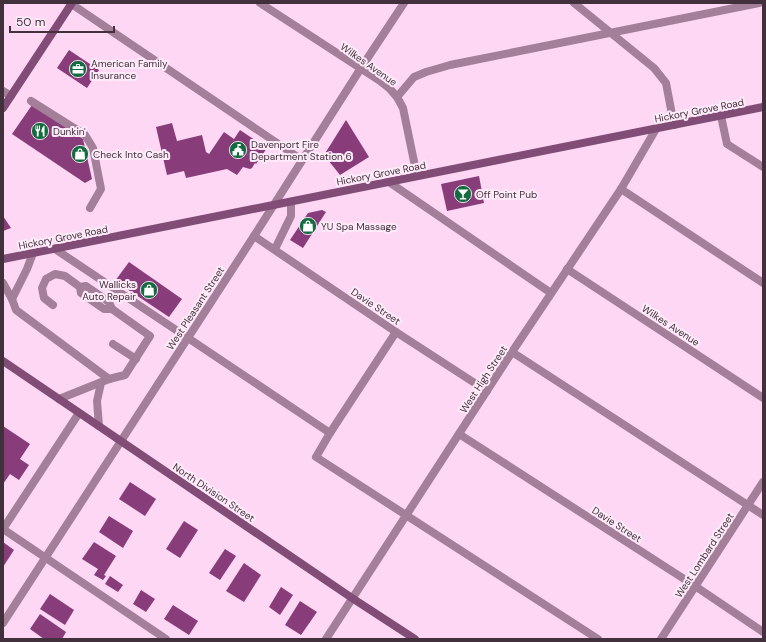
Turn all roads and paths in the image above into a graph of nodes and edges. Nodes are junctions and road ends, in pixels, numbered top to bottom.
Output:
1 (71, 3) edge
2 (260, 3) edge
3 (404, 3) edge
4 (574, 3) edge
5 (759, 3) edge
6 (611, 33) junction
7 (361, 68) junction
8 (3, 91) edge
9 (11, 96) junction
10 (397, 97) junction
11 (31, 101) dead end
12 (763, 107) edge
13 (3, 108) edge
14 (721, 116) junction
15 (674, 125) junction
16 (656, 129) junction
17 (302, 160) junction
18 (763, 167) edge
19 (417, 176) junction
20 (388, 182) junction
21 (621, 189) junction
22 (291, 202) junction
23 (273, 205) junction
24 (90, 208) dead end
25 (254, 236) junction
26 (55, 249) junction
27 (275, 249) junction
28 (33, 253) junction
29 (3, 259) edge
30 (567, 269) junction
31 (3, 283) edge
32 (763, 283) edge
33 (551, 293) junction
34 (12, 298) junction
35 (53, 305) dead end
36 (396, 332) junction
37 (188, 338) junction
38 (113, 344) dead end
39 (512, 352) junction
40 (136, 359) junction
41 (3, 361) edge
42 (105, 381) junction
43 (487, 391) junction
44 (763, 398) edge
45 (59, 399) junction
46 (79, 413) junction
47 (99, 426) junction
48 (330, 433) junction
49 (459, 434) junction
50 (121, 441) junction
51 (763, 482) edge
52 (748, 505) junction
53 (407, 514) junction
54 (763, 515) edge
55 (3, 529) edge
56 (46, 557) junction
57 (696, 586) junction
58 (352, 598) junction
59 (3, 623) edge
60 (763, 632) edge
61 (164, 638) edge
62 (326, 639) edge
63 (415, 639) edge
64 (598, 639) edge
65 (661, 639) edge

1 - 9 main road
1 - 17 street
2 - 7 street, Wilkes Avenue
3 - 7 street, West Pleasant Street
4 - 6 street
5 - 6 street
6 - 10 street
6 - 15 street
7 - 10 street, Wilkes Avenue
7 - 17 street, West Pleasant Street
8 - 9 street
9 - 13 main road
10 - 19 street, Wilkes Avenue
11 - 24 street
12 - 14 main road, Hickory Grove Road
14 - 15 main road, Hickory Grove Road
14 - 18 street
15 - 16 main road, Hickory Grove Road
16 - 19 main road, Hickory Grove Road
16 - 21 street, West High Street
17 - 23 street, West Pleasant Street
19 - 20 main road, Hickory Grove Road
20 - 22 main road, Hickory Grove Road
20 - 33 street
21 - 30 street, West High Street
21 - 32 street
22 - 23 main road, Hickory Grove Road
22 - 27 street
23 - 25 street, West Pleasant Street
23 - 26 main road, Hickory Grove Road
25 - 27 street, Davie Street
25 - 37 street, West Pleasant Street
26 - 28 main road, Hickory Grove Road
26 - 37 street
27 - 36 street, Davie Street
28 - 29 main road, Hickory Grove Road
28 - 34 street
30 - 33 street, West High Street
30 - 44 street, Wilkes Avenue
31 - 34 street
33 - 39 street, West High Street
34 - 42 street
35 - 40 street
36 - 43 street, Davie Street
36 - 48 street
37 - 48 street
37 - 50 street, West Pleasant Street
38 - 40 street
39 - 43 street, West High Street
39 - 52 street
40 - 42 street
41 - 45 main road, North Division Street
42 - 45 street
42 - 47 street
43 - 49 street, West High Street
45 - 46 main road, North Division Street
46 - 47 main road, North Division Street
46 - 55 street
47 - 50 main road, North Division Street
48 - 53 street
49 - 53 street, West High Street
49 - 57 street, Davie Street
50 - 56 street, West Pleasant Street
50 - 58 main road, North Division Street
51 - 52 street, West Lombard Street
52 - 54 street
52 - 57 street, West Lombard Street
53 - 58 street, West High Street
53 - 64 street
55 - 56 street
56 - 59 street, West Pleasant Street
56 - 61 street
57 - 60 street, Davie Street
57 - 65 street, West Lombard Street
58 - 62 street, West High Street
58 - 63 main road, North Division Street

